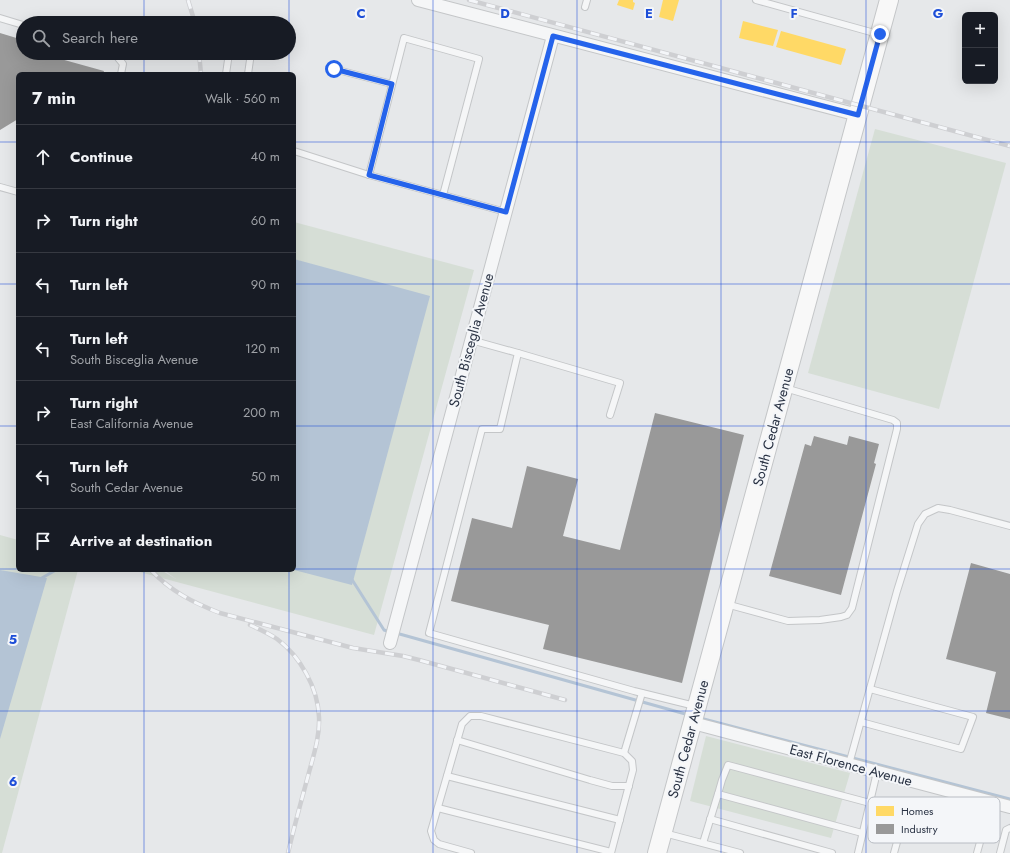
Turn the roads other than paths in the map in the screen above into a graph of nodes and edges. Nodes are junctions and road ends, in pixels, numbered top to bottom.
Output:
1 (418, 0) edge
2 (587, 0) edge
3 (756, 0) edge
4 (888, 0) edge
5 (585, 7) dead end
6 (0, 18) edge
7 (16, 23) edge
8 (880, 34) junction
9 (553, 36) junction
10 (120, 60) edge
11 (228, 60) edge
12 (251, 60) edge
13 (334, 69) dead end
14 (121, 72) edge
15 (226, 72) edge
16 (248, 72) edge
17 (392, 84) junction
18 (858, 115) junction
19 (296, 152) edge
20 (369, 175) junction
21 (0, 187) edge
22 (16, 191) edge
23 (443, 195) junction
24 (506, 212) junction
25 (471, 340) junction
26 (518, 353) junction
27 (784, 388) junction
28 (610, 414) dead end
29 (1010, 526) edge
30 (725, 604) junction
31 (390, 644) dead end
32 (870, 689) junction
33 (642, 693) junction
34 (695, 715) junction
35 (860, 722) junction
36 (457, 740) junction
37 (624, 753) junction
38 (849, 764) junction
39 (877, 772) junction
40 (447, 776) junction
41 (629, 786) junction
42 (718, 794) junction
43 (871, 797) edge
44 (972, 797) edge
45 (868, 802) edge
46 (1000, 804) edge
47 (1010, 807) edge
48 (438, 808) junction
49 (868, 810) edge
50 (710, 819) junction
51 (620, 820) junction
52 (1010, 828) edge
53 (662, 832) junction
54 (862, 833) junction
55 (703, 843) junction
56 (897, 843) edge
57 (980, 843) edge
58 (471, 853) edge
59 (611, 853) edge
60 (657, 853) edge
61 (740, 853) edge
62 (832, 853) edge
63 (858, 853) edge
64 (894, 853) edge
65 (977, 853) edge
66 (1000, 853) edge

1 - 9 street
2 - 5 lane
3 - 8 lane
4 - 8 main road, South Cedar Avenue
6 - 7 lane
8 - 18 main road, South Cedar Avenue
9 - 18 street
9 - 24 street, South Bisceglia Avenue
10 - 14 lane
11 - 15 lane
12 - 16 lane
13 - 17 lane
17 - 20 lane
17 - 23 lane
18 - 27 main road, South Cedar Avenue
19 - 20 lane
20 - 23 lane
21 - 22 lane
23 - 24 lane
24 - 25 street, South Bisceglia Avenue
25 - 26 lane
25 - 31 street, South Bisceglia Avenue
26 - 28 lane
26 - 33 lane
27 - 30 main road, South Cedar Avenue
27 - 30 lane
29 - 32 lane
30 - 34 main road, South Cedar Avenue
32 - 35 lane
32 - 35 lane
33 - 34 lane
33 - 37 lane
34 - 38 street, East Florence Avenue
34 - 53 main road, South Cedar Avenue
35 - 38 lane
36 - 37 lane
36 - 40 lane
36 - 41 lane
37 - 41 lane
38 - 39 street, East Florence Avenue
39 - 43 lane
39 - 44 street, East Florence Avenue
40 - 48 lane
40 - 51 lane
41 - 51 lane
42 - 45 lane
42 - 50 lane
42 - 54 lane
46 - 47 street, East Florence Avenue
48 - 58 lane
48 - 59 lane
49 - 54 lane
50 - 55 lane
50 - 62 lane
51 - 59 lane
52 - 66 lane
53 - 55 lane
53 - 60 main road, South Cedar Avenue
54 - 63 lane
55 - 61 lane
56 - 64 lane
57 - 65 lane

